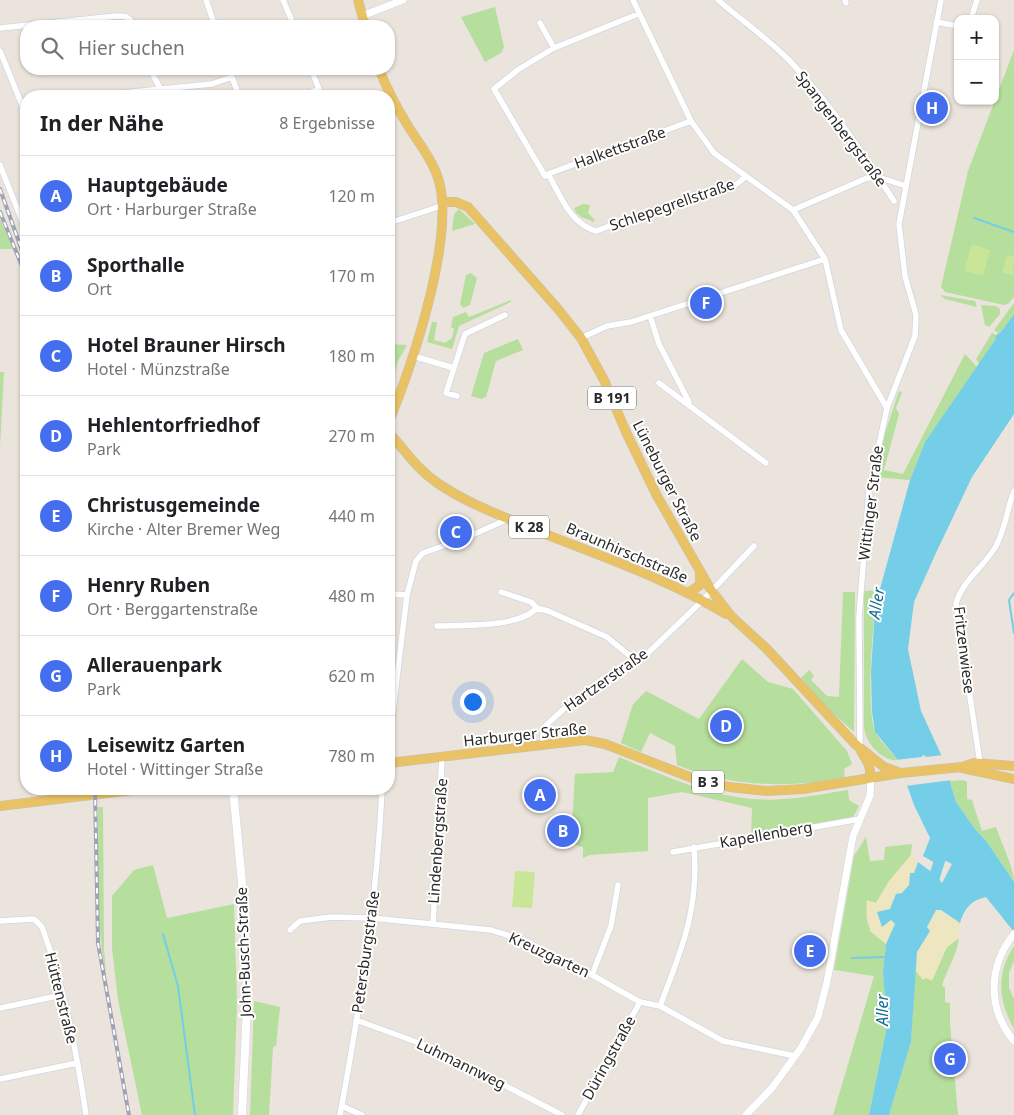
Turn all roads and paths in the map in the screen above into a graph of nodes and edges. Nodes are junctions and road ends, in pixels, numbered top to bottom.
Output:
1 (206, 0) edge
2 (283, 0) edge
3 (358, 0) edge
4 (403, 0) edge
5 (633, 0) edge
6 (718, 0) edge
7 (942, 0) edge
8 (977, 0) edge
9 (638, 14) junction
10 (972, 15) edge
11 (362, 16) junction
12 (78, 20) edge
13 (132, 20) edge
14 (213, 20) edge
15 (291, 20) edge
16 (363, 20) edge
17 (936, 22) junction
18 (540, 23) dead end
19 (954, 25) edge
20 (20, 26) edge
21 (0, 28) edge
22 (554, 48) junction
23 (0, 51) edge
24 (153, 75) edge
25 (313, 75) edge
26 (382, 75) edge
27 (232, 77) joint
28 (161, 89) junction
29 (151, 90) edge
30 (237, 90) edge
31 (316, 90) edge
32 (389, 90) edge
33 (20, 95) edge
34 (395, 102) edge
35 (691, 121) junction
36 (0, 165) edge
37 (548, 174) junction
38 (746, 176) junction
39 (878, 177) junction
40 (906, 186) junction
41 (894, 201) dead end
42 (444, 202) junction
43 (793, 210) junction
44 (20, 216) edge
45 (395, 221) edge
46 (825, 259) junction
47 (505, 315) dead end
48 (650, 316) junction
49 (581, 338) junction
50 (413, 356) junction
51 (454, 368) junction
52 (659, 382) dead end
53 (457, 396) dead end
54 (690, 404) junction
55 (395, 405) edge
56 (887, 408) junction
57 (395, 440) edge
58 (766, 463) dead end
59 (1014, 491) edge
60 (508, 519) junction
61 (754, 546) dead end
62 (700, 573) junction
63 (711, 590) junction
64 (501, 592) dead end
65 (688, 593) junction
66 (395, 594) edge
67 (407, 595) junction
68 (703, 600) junction
69 (536, 608) junction
70 (732, 617) junction
71 (437, 626) dead end
72 (635, 660) junction
73 (395, 694) edge
74 (543, 745) junction
75 (860, 748) junction
76 (442, 758) junction
77 (395, 762) edge
78 (980, 764) junction
79 (1014, 766) edge
80 (959, 768) junction
81 (900, 773) junction
82 (871, 778) junction
83 (1014, 779) edge
84 (93, 795) edge
85 (233, 795) edge
86 (382, 795) edge
87 (0, 806) edge
88 (860, 819) junction
89 (694, 847) junction
90 (673, 852) dead end
91 (618, 885) dead end
92 (372, 918) junction
93 (0, 921) edge
94 (433, 924) junction
95 (290, 930) dead end
96 (1014, 934) edge
97 (592, 975) junction
98 (62, 995) junction
99 (640, 1002) junction
100 (660, 1006) junction
101 (0, 1008) edge
102 (356, 1020) junction
103 (1014, 1041) edge
104 (795, 1056) junction
105 (77, 1063) junction
106 (0, 1079) edge
107 (342, 1106) junction
108 (86, 1115) edge
109 (242, 1115) edge
110 (340, 1115) edge
111 (362, 1115) edge
112 (562, 1115) edge
113 (578, 1115) edge
114 (746, 1115) edge

1 - 14 street
2 - 15 street
3 - 11 main road
4 - 11 street
5 - 9 street, Schlepegrellstraße
6 - 39 street, Spangenbergstraße
7 - 17 street, Wittinger Straße
8 - 10 street
9 - 22 street
9 - 35 street, Schlepegrellstraße
11 - 16 main road
12 - 13 street
17 - 19 street
17 - 40 street, Wittinger Straße
18 - 22 street
20 - 21 street
22 - 37 street
23 - 33 street
24 - 28 street
25 - 31 street
26 - 32 main road
27 - 28 street
27 - 30 street
28 - 29 street
34 - 42 main road
35 - 37 street, Halkettstraße
35 - 38 street, Schlepegrellstraße
36 - 44 street
37 - 38 street, Schlepegrellstraße
38 - 43 street, Schlepegrellstraße
39 - 40 street
39 - 41 street, Spangenbergstraße
39 - 43 street
40 - 56 street, Wittinger Straße
42 - 45 street
42 - 49 main road, Lüneburger Straße / B 191
42 - 50 main road
43 - 46 street, Schlepegrellstraße
46 - 48 street
46 - 56 street, Schlepegrellstraße
47 - 51 street
48 - 49 street
48 - 54 street
49 - 62 main road, Lüneburger Straße / B 191
50 - 51 street
50 - 55 main road
51 - 53 street
52 - 54 street
54 - 58 street
56 - 75 street, Wittinger Straße
57 - 60 main road, Braunhirschstraße / K 28
59 - 78 street, Fritzenwiese
60 - 65 main road, Braunhirschstraße / K 28
60 - 67 street
61 - 63 street, Hartzerstraße
62 - 63 main road, Lüneburger Straße / B 191
62 - 65 main road
63 - 68 street, Hartzerstraße
63 - 70 main road, Lüneburger Straße / B 191
64 - 69 street
65 - 68 main road, Braunhirschstraße
66 - 67 street
67 - 73 street
68 - 70 main road, Braunhirschstraße
68 - 72 street, Hartzerstraße
69 - 71 street
69 - 72 street
70 - 75 main road, Lüneburger Straße / B 191
72 - 74 street, Hartzerstraße
74 - 76 main road, Harburger Straße / B 3
74 - 82 main road, Harburger Straße / B 3
75 - 81 main road, Lüneburger Straße / B 191
75 - 82 main road, Lüneburger Straße / B 191
76 - 77 main road, Harburger Straße / B 3
76 - 94 street, Lindenbergstraße
78 - 79 main road, B 3
78 - 80 main road, B 3
80 - 81 main road, Harburger Straße / B 3
80 - 83 main road, B 3
81 - 82 main road, Harburger Straße / B 3
82 - 88 street
84 - 87 main road
85 - 109 main road, John-Busch-Straße
86 - 92 street, Petersburgstraße
88 - 89 street, Kapellenberg
88 - 104 street
89 - 90 street, Kapellenberg
89 - 100 street
91 - 97 street
92 - 94 street, Kreuzgarten
92 - 95 street, Kreuzgarten
92 - 102 street, Petersburgstraße
93 - 98 street, Hüttenstraße
94 - 97 street, Kreuzgarten
96 - 103 street
97 - 99 street, Kreuzgarten
98 - 101 street
98 - 105 street, Hüttenstraße
99 - 100 street, Kreuzgarten
99 - 113 street, Düringstraße
100 - 104 street, Kreuzgarten
102 - 107 street, Petersburgstraße
102 - 112 street, Luhmannweg
104 - 114 street
105 - 106 street
105 - 108 street, Hüttenstraße
107 - 110 street, Petersburgstraße
107 - 111 street

